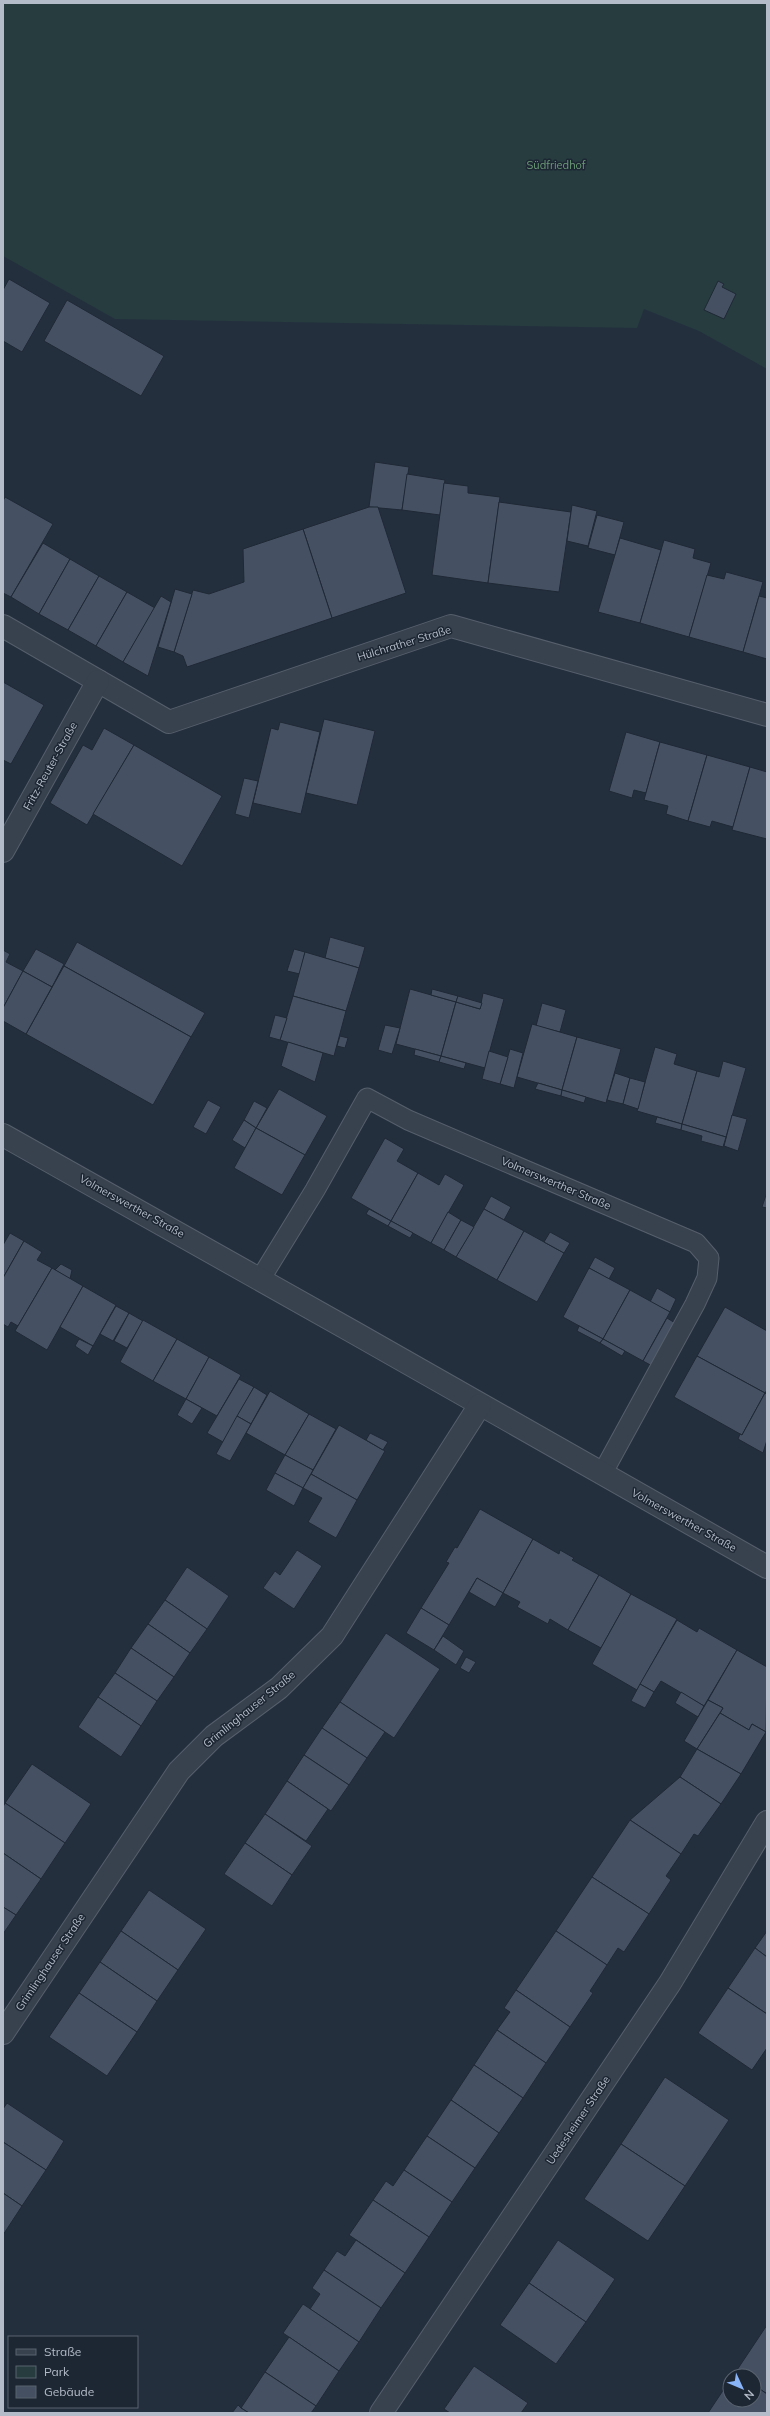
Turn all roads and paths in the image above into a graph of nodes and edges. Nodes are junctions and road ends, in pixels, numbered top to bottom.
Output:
1 (3, 626) edge
2 (98, 681) junction
3 (767, 715) edge
4 (3, 851) edge
5 (3, 1135) edge
6 (261, 1278) junction
7 (480, 1405) junction
8 (602, 1474) junction
9 (767, 1567) edge
10 (767, 1822) edge
11 (3, 2033) edge
12 (381, 2413) edge

1 - 2 street, Hülchrather Straße
2 - 3 street, Hülchrather Straße
2 - 4 street, Fritz-Reuter-Straße
5 - 6 street, Volmerswerther Straße
6 - 7 street, Volmerswerther Straße
6 - 8 lane, Volmerswerther Straße
7 - 8 street, Volmerswerther Straße
7 - 11 street, Grimlinghauser Straße
8 - 9 street, Volmerswerther Straße
10 - 12 street, Uedesheimer Straße

